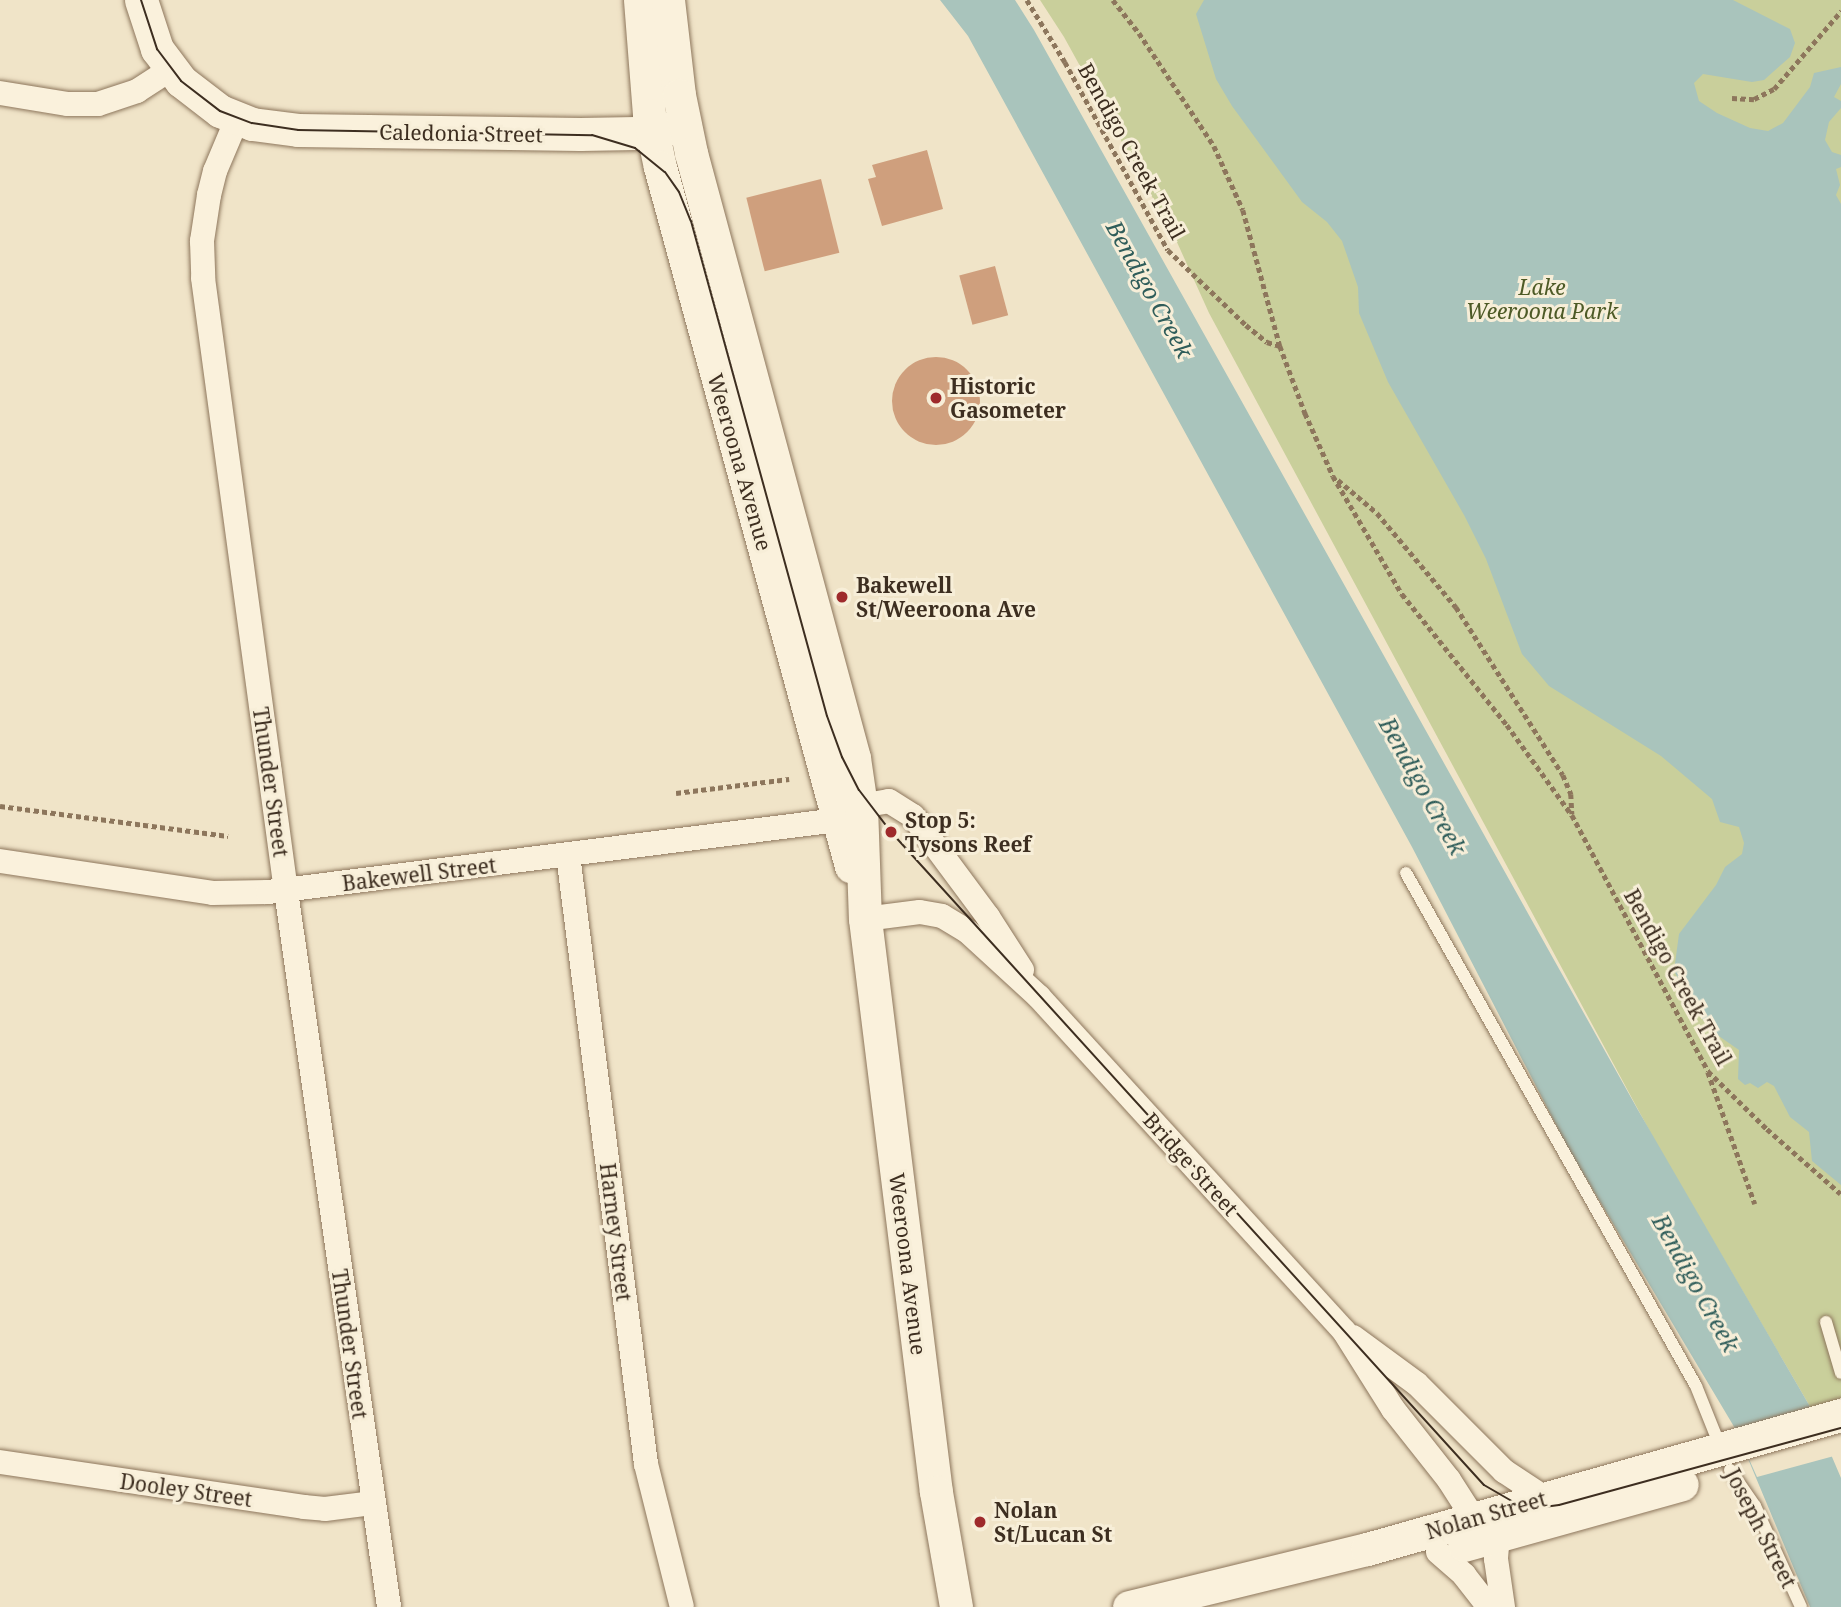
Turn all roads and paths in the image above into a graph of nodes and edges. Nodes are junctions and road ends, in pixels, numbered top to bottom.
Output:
1 (141, 0) edge
2 (640, 0) edge
3 (668, 0) edge
4 (1027, 0) edge
5 (1113, 0) edge
6 (1841, 11) edge
7 (171, 69) junction
8 (0, 93) edge
9 (1732, 98) dead end
10 (237, 119) junction
11 (685, 126) junction
12 (652, 132) junction
13 (1280, 346) junction
14 (1333, 476) junction
15 (789, 779) dead end
16 (676, 793) dead end
17 (0, 806) edge
18 (850, 813) junction
19 (1572, 815) junction
20 (228, 836) dead end
21 (568, 855) junction
22 (0, 861) edge
23 (1406, 873) dead end
24 (286, 891) junction
25 (865, 919) junction
26 (1039, 997) junction
27 (1708, 1071) junction
28 (1841, 1194) edge
29 (1755, 1204) dead end
30 (1826, 1322) dead end
31 (1344, 1331) junction
32 (1841, 1373) edge
33 (1832, 1429) edge
34 (1736, 1456) junction
35 (0, 1462) edge
36 (1545, 1498) junction
37 (372, 1503) junction
38 (1485, 1531) junction
39 (1438, 1552) junction
40 (1224, 1601) edge
41 (389, 1607) edge
42 (682, 1607) edge
43 (956, 1607) edge
44 (1129, 1607) edge
45 (1489, 1607) edge
46 (1503, 1607) edge
47 (1801, 1607) edge

1 - 7 main road
2 - 12 main road, Weeroona Avenue
3 - 11 main road, Weeroona Avenue
4 - 13 path, Bendigo Creek Trail
5 - 13 path
6 - 9 path
7 - 8 street
7 - 10 main road
10 - 12 main road, Caledonia Street
10 - 24 street, Thunder Street
11 - 12 main road, Caledonia Street
11 - 18 main road, Weeroona Avenue
12 - 18 main road, Weeroona Avenue
13 - 14 path, Bendigo Creek Trail
14 - 19 path, Bendigo Creek Trail
14 - 19 path, Bendigo Creek Trail
15 - 16 path
17 - 20 path
18 - 21 street, Bakewell Street
18 - 25 main road, Weeroona Avenue
18 - 26 street, Bridge Street
19 - 27 path, Bendigo Creek Trail
21 - 24 street, Bakewell Street
21 - 42 street, Harney Street
22 - 24 street, Bakewell Street
23 - 34 lane, Joseph Street
24 - 37 street, Thunder Street
25 - 26 street, Bridge Street
25 - 43 main road, Weeroona Avenue
26 - 31 street, Bridge Street
27 - 28 path, Bendigo Creek Trail
27 - 29 path
30 - 32 lane
31 - 36 street, Bridge Street
31 - 38 street, Bridge Street
33 - 34 main road, Nolan Street
34 - 36 main road, Nolan Street
34 - 38 main road, Nolan Street
34 - 47 lane, Joseph Street
35 - 37 street, Dooley Street
36 - 38 main road, Nolan Street
37 - 41 street, Thunder Street
38 - 39 main road, Nolan Street
38 - 40 main road, Nolan Street
38 - 46 street
39 - 40 main road, Nolan Street
39 - 45 street
40 - 44 main road, Nolan Street

